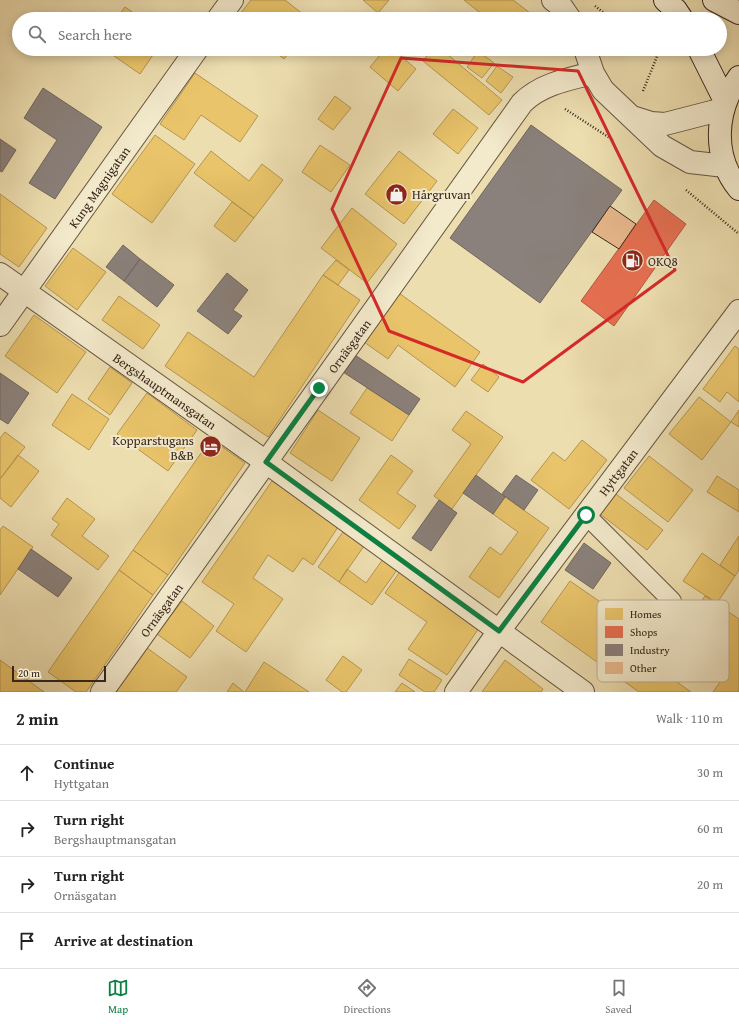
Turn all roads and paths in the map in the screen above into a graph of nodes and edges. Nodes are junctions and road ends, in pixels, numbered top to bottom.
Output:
1 (232, 0) edge
2 (553, 0) edge
3 (665, 0) edge
4 (714, 0) edge
5 (593, 5) dead end
6 (223, 12) edge
7 (565, 12) edge
8 (602, 12) edge
9 (677, 12) edge
10 (739, 13) edge
11 (192, 56) edge
12 (587, 56) edge
13 (702, 56) edge
14 (593, 72) junction
15 (739, 77) edge
16 (724, 105) junction
17 (632, 117) junction
18 (725, 166) junction
19 (739, 189) edge
20 (0, 274) edge
21 (25, 292) junction
22 (739, 311) edge
23 (0, 325) edge
24 (266, 462) junction
25 (586, 515) junction
26 (671, 600) edge
27 (499, 631) junction
28 (102, 692) edge
29 (456, 692) edge
30 (583, 692) edge

1 - 6 street
2 - 7 street
3 - 9 street
4 - 10 street
5 - 8 path
11 - 21 street, Kung Magnigatan
12 - 14 street
13 - 16 street
14 - 17 street
14 - 24 street, Ornäsgatan
15 - 16 street
16 - 17 street
16 - 18 street
17 - 18 street
18 - 19 street
20 - 21 street, Bergshauptmansgatan
21 - 23 street, Kung Magnigatan
21 - 24 street, Bergshauptmansgatan
22 - 25 street, Hyttgatan
24 - 27 street, Bergshauptmansgatan
24 - 28 street, Ornäsgatan
25 - 26 lane
25 - 27 street, Hyttgatan
27 - 29 street, Hyttgatan
27 - 30 street, Bergshauptmansgatan

